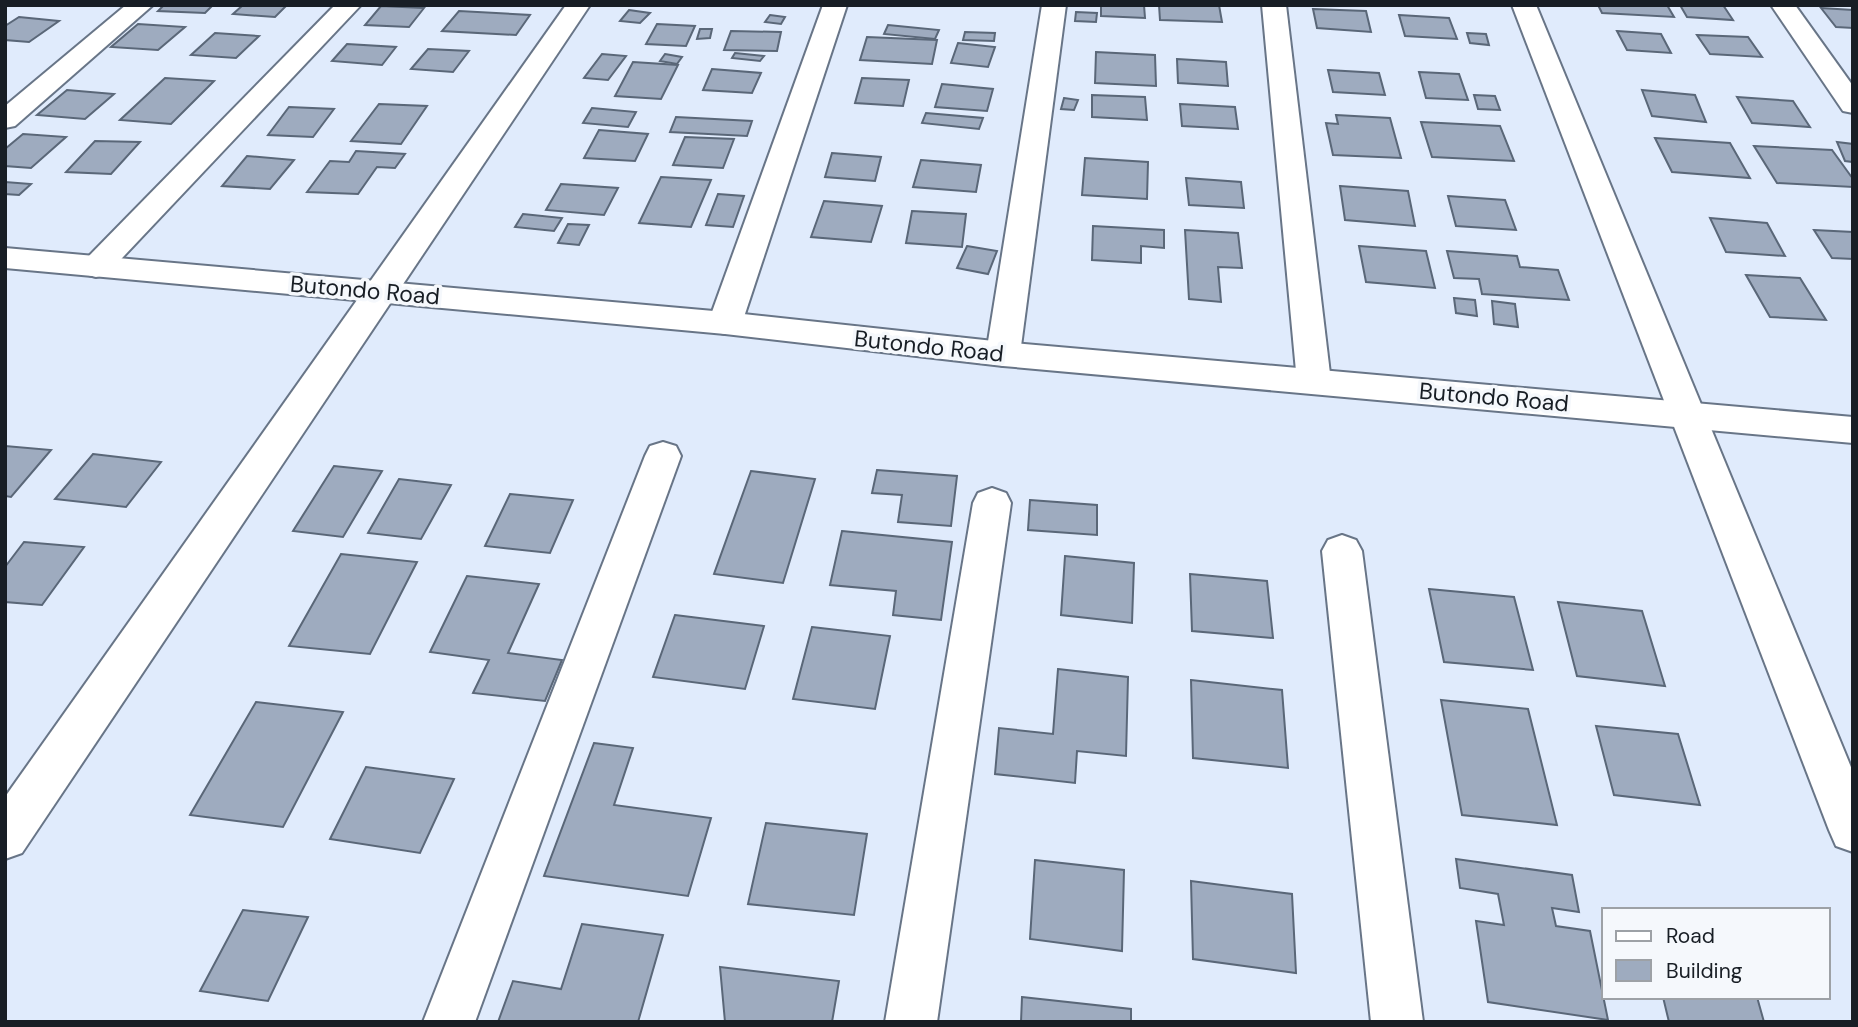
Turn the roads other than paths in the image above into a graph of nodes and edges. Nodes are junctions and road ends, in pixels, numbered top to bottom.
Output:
1 (141, 5) edge
2 (349, 5) edge
3 (578, 5) edge
4 (835, 5) edge
5 (1054, 5) edge
6 (1274, 5) edge
7 (1524, 5) edge
8 (1783, 5) edge
9 (1853, 105) edge
10 (5, 120) edge
11 (5, 258) edge
12 (96, 267) junction
13 (382, 291) junction
14 (725, 323) junction
15 (1003, 354) junction
16 (1314, 382) junction
17 (1688, 414) junction
18 (1853, 430) edge
19 (663, 456) dead end
20 (992, 503) dead end
21 (1342, 551) dead end
22 (1853, 830) edge
23 (5, 837) edge
24 (449, 1022) edge
25 (911, 1022) edge
26 (1397, 1022) edge

1 - 10 street
2 - 12 street
3 - 13 street
4 - 14 street
5 - 15 street
6 - 16 street
7 - 17 street
8 - 9 street
11 - 12 street, Butondo Road
12 - 13 street, Butondo Road
13 - 14 street, Butondo Road
13 - 23 street
14 - 15 street, Butondo Road
15 - 16 street, Butondo Road
16 - 17 street, Butondo Road
17 - 18 street, Butondo Road
17 - 22 street
19 - 24 street
20 - 25 street
21 - 26 street

